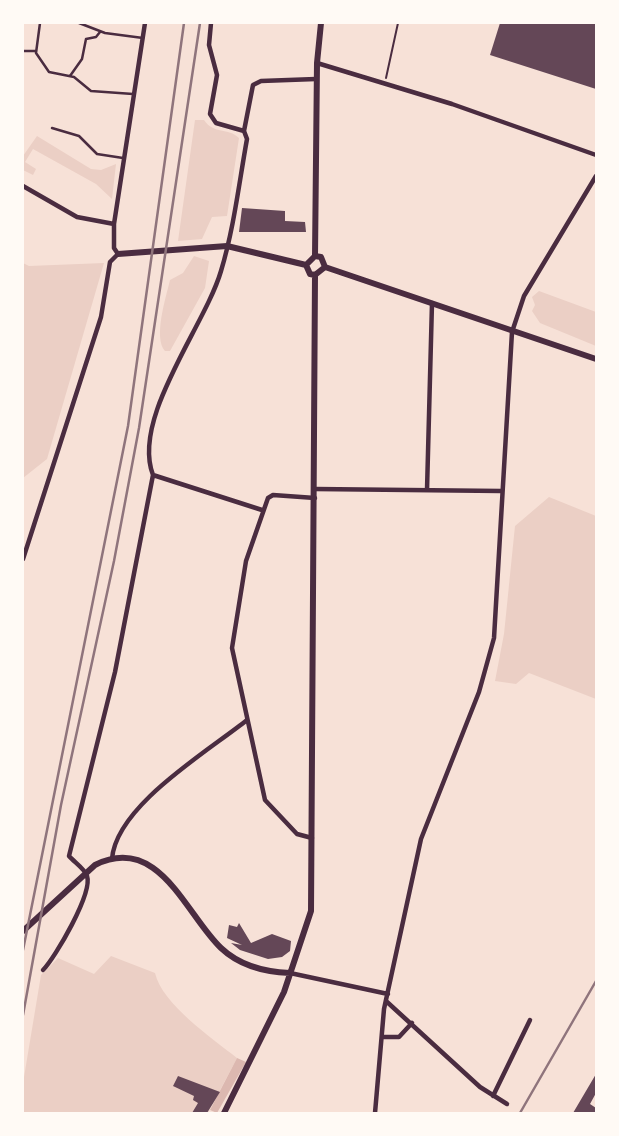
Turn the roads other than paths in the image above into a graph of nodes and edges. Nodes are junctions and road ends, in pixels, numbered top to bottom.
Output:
1 (40, 23) edge
2 (79, 23) edge
3 (145, 23) edge
4 (211, 23) edge
5 (321, 23) edge
6 (101, 32) junction
7 (143, 38) junction
8 (23, 51) edge
9 (36, 51) junction
10 (317, 63) junction
11 (70, 76) junction
12 (316, 79) junction
13 (133, 94) junction
14 (52, 128) dead end
15 (244, 131) junction
16 (596, 155) edge
17 (124, 158) junction
18 (596, 176) edge
19 (23, 186) edge
20 (114, 224) junction
21 (227, 246) junction
22 (118, 254) junction
23 (315, 256) junction
24 (306, 265) junction
25 (325, 267) junction
26 (315, 275) junction
27 (432, 303) junction
28 (512, 331) junction
29 (596, 359) edge
30 (153, 475) junction
31 (315, 489) junction
32 (427, 490) junction
33 (501, 492) junction
34 (315, 498) junction
35 (262, 510) junction
36 (23, 559) edge
37 (247, 720) junction
38 (313, 838) junction
39 (111, 860) junction
40 (85, 873) junction
41 (23, 931) edge
42 (43, 970) dead end
43 (290, 973) junction
44 (388, 994) junction
45 (386, 1001) junction
46 (530, 1020) dead end
47 (412, 1023) junction
48 (382, 1037) junction
49 (493, 1096) junction
50 (507, 1104) dead end
51 (224, 1113) edge
52 (375, 1113) edge

1 - 9 lane
2 - 6 lane
3 - 7 street
4 - 15 street
5 - 10 street
6 - 7 lane
6 - 11 lane
7 - 13 street
8 - 9 lane
9 - 11 lane
10 - 12 street
10 - 16 street
11 - 13 lane
12 - 15 street
12 - 23 street
13 - 17 street
14 - 17 lane
15 - 21 street
17 - 20 street
18 - 28 street
19 - 20 street
20 - 22 street
21 - 22 street
21 - 24 street
21 - 30 street
22 - 36 street
23 - 24 street
23 - 25 street
24 - 26 street
25 - 26 street
25 - 27 street
26 - 31 street
27 - 28 street
27 - 32 street
28 - 29 street
28 - 33 street
30 - 35 street
30 - 40 street
31 - 32 street
31 - 34 street
32 - 33 street
33 - 44 street
34 - 35 street
34 - 38 street
35 - 37 street
37 - 38 street
37 - 39 street
38 - 43 street
39 - 40 street
39 - 43 street
40 - 41 street
40 - 42 street
43 - 44 street
43 - 51 street
44 - 45 street
45 - 47 street
45 - 48 street
46 - 49 street
47 - 48 street
47 - 49 street
48 - 52 street
49 - 50 street

